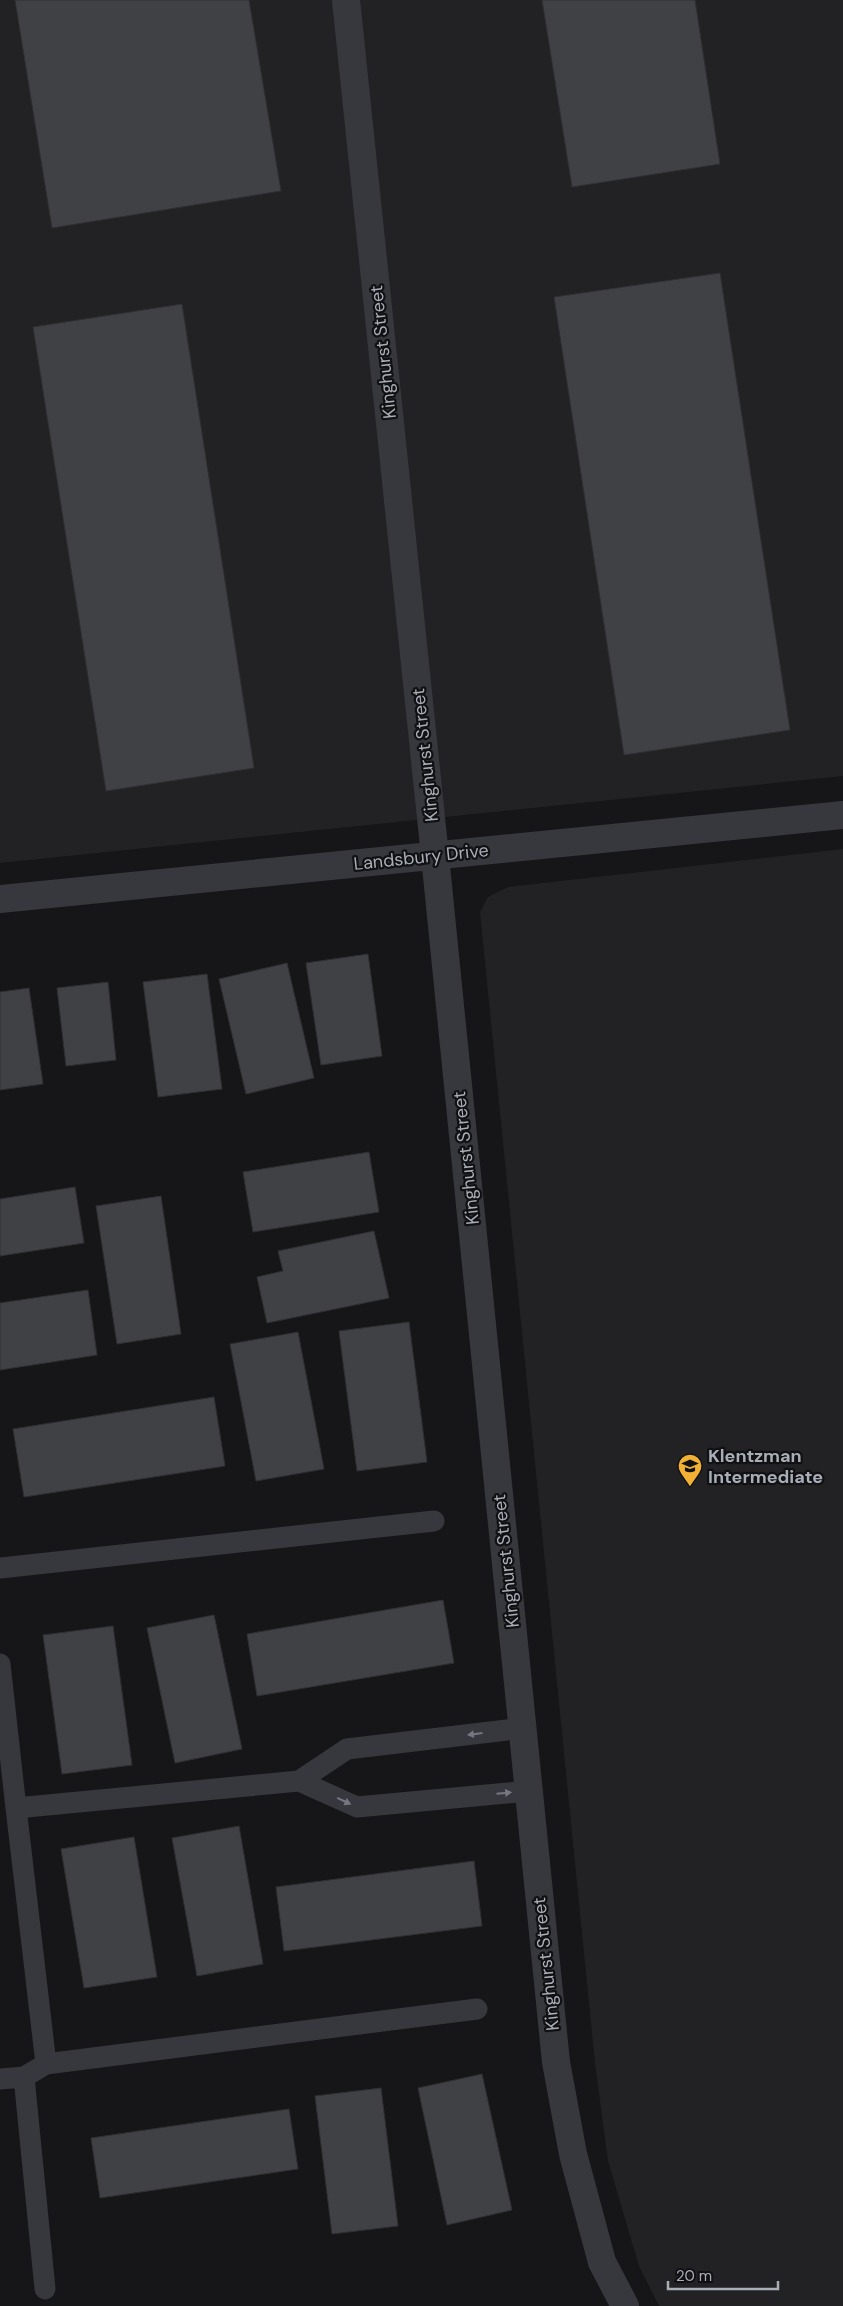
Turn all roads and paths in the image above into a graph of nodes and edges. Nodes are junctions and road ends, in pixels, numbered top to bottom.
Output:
1 (346, 0) edge
2 (843, 815) edge
3 (435, 856) junction
4 (0, 899) edge
5 (434, 1521) dead end
6 (0, 1568) edge
7 (0, 1664) edge
8 (523, 1728) junction
9 (299, 1781) junction
10 (529, 1791) junction
11 (16, 1808) junction
12 (477, 2009) dead end
13 (46, 2064) junction
14 (24, 2076) junction
15 (0, 2079) edge
16 (45, 2289) dead end
17 (624, 2306) edge

1 - 3 street, Kinghurst Street
2 - 3 street, Landsbury Drive
3 - 4 street, Landsbury Drive
3 - 8 street, Kinghurst Street
5 - 6 lane
7 - 11 lane
8 -> 9 lane
8 - 10 street, Kinghurst Street
9 -> 10 lane
9 - 11 lane
10 - 17 street, Kinghurst Street
11 - 13 lane
12 - 13 lane
13 - 14 lane
14 - 15 lane
14 - 16 lane

